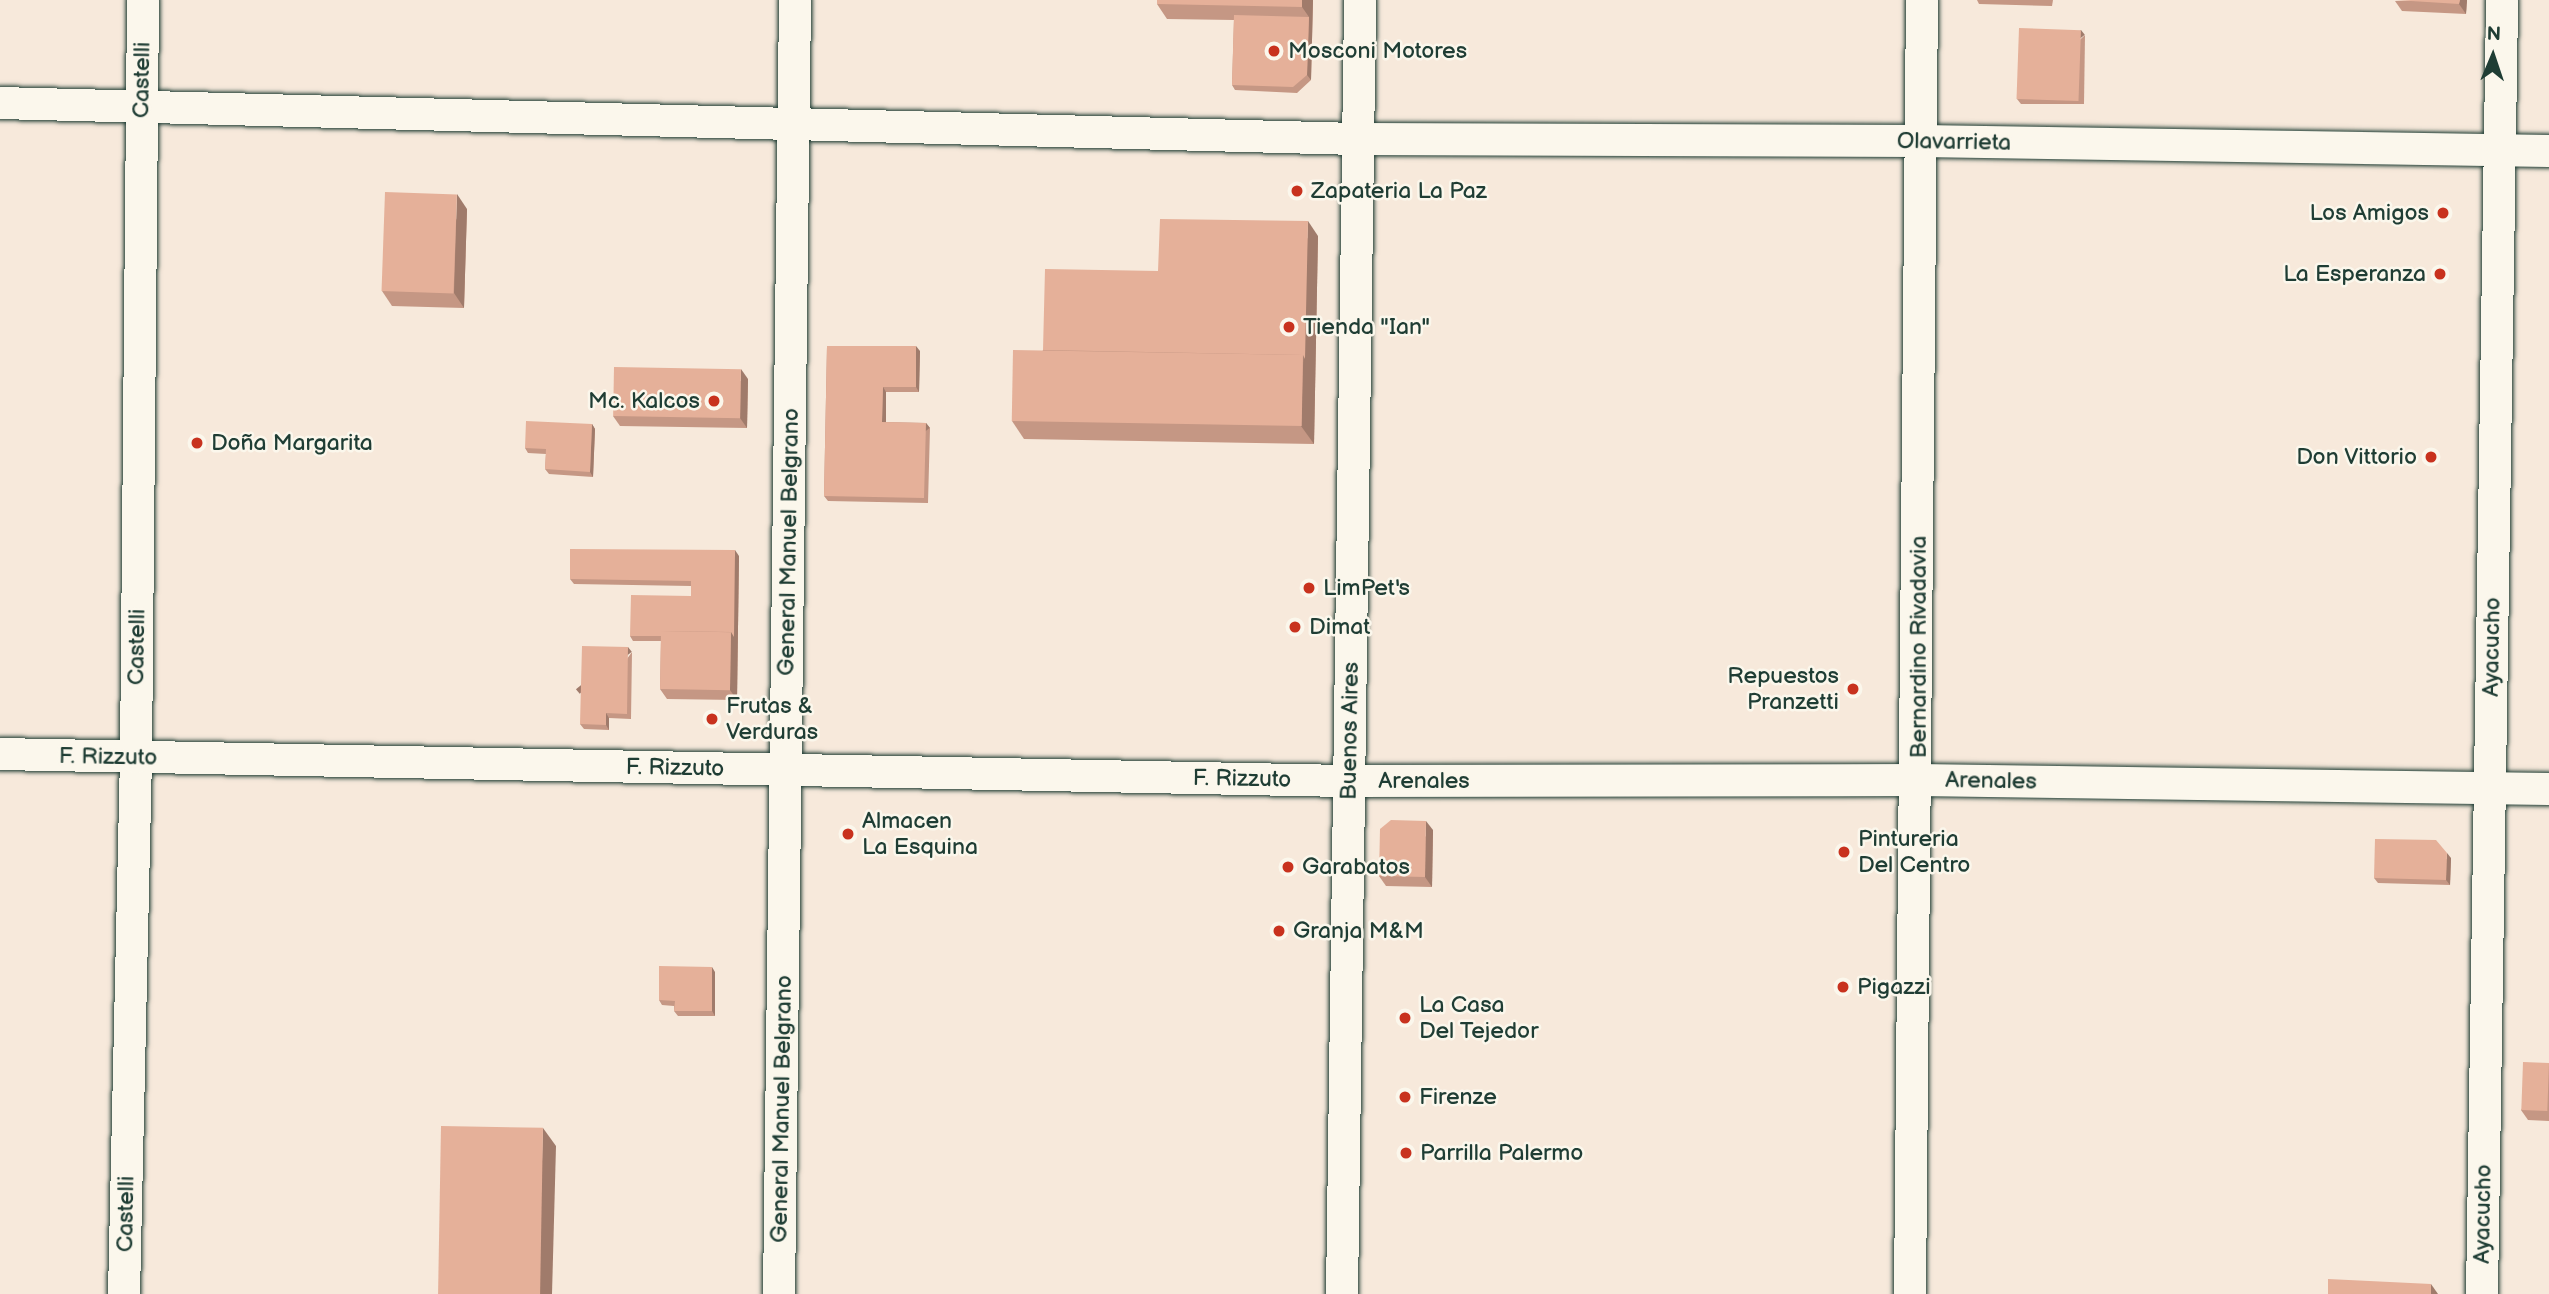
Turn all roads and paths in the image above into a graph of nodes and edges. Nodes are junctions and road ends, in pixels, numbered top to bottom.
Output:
1 (143, 0) edge
2 (795, 0) edge
3 (1360, 0) edge
4 (1922, 0) edge
5 (2502, 0) edge
6 (0, 103) edge
7 (142, 105) junction
8 (794, 121) junction
9 (1359, 139) junction
10 (1921, 141) junction
11 (2500, 150) junction
12 (2549, 151) edge
13 (0, 754) edge
14 (136, 757) junction
15 (786, 770) junction
16 (1918, 780) junction
17 (1350, 781) junction
18 (2490, 788) junction
19 (2549, 789) edge
20 (124, 1294) edge
21 (779, 1294) edge
22 (1342, 1294) edge
23 (1910, 1294) edge
24 (2482, 1294) edge

1 - 7 street, Castelli
2 - 8 street, General Manuel Belgrano
3 - 9 street, Buenos Aires
4 - 10 street, Bernardino Rivadavia
5 - 11 street, Ayacucho
6 - 7 street, Olavarrieta
7 - 8 street, Olavarrieta
7 - 14 street, Castelli
8 - 9 street, Olavarrieta
8 - 15 street, General Manuel Belgrano
9 - 10 street, Olavarrieta
9 - 17 street, Buenos Aires
10 - 11 street, Olavarrieta
10 - 16 street, Bernardino Rivadavia
11 - 12 street, Olavarrieta
11 - 18 street, Ayacucho
13 - 14 street, F. Rizzuto
14 - 15 street, F. Rizzuto
14 - 20 street, Castelli
15 - 17 street, F. Rizzuto
15 - 21 street, General Manuel Belgrano
16 - 17 street, Arenales
16 - 18 street, Arenales
16 - 23 street, Bernardino Rivadavia
17 - 22 street, Buenos Aires
18 - 19 street, Arenales
18 - 24 street, Ayacucho

